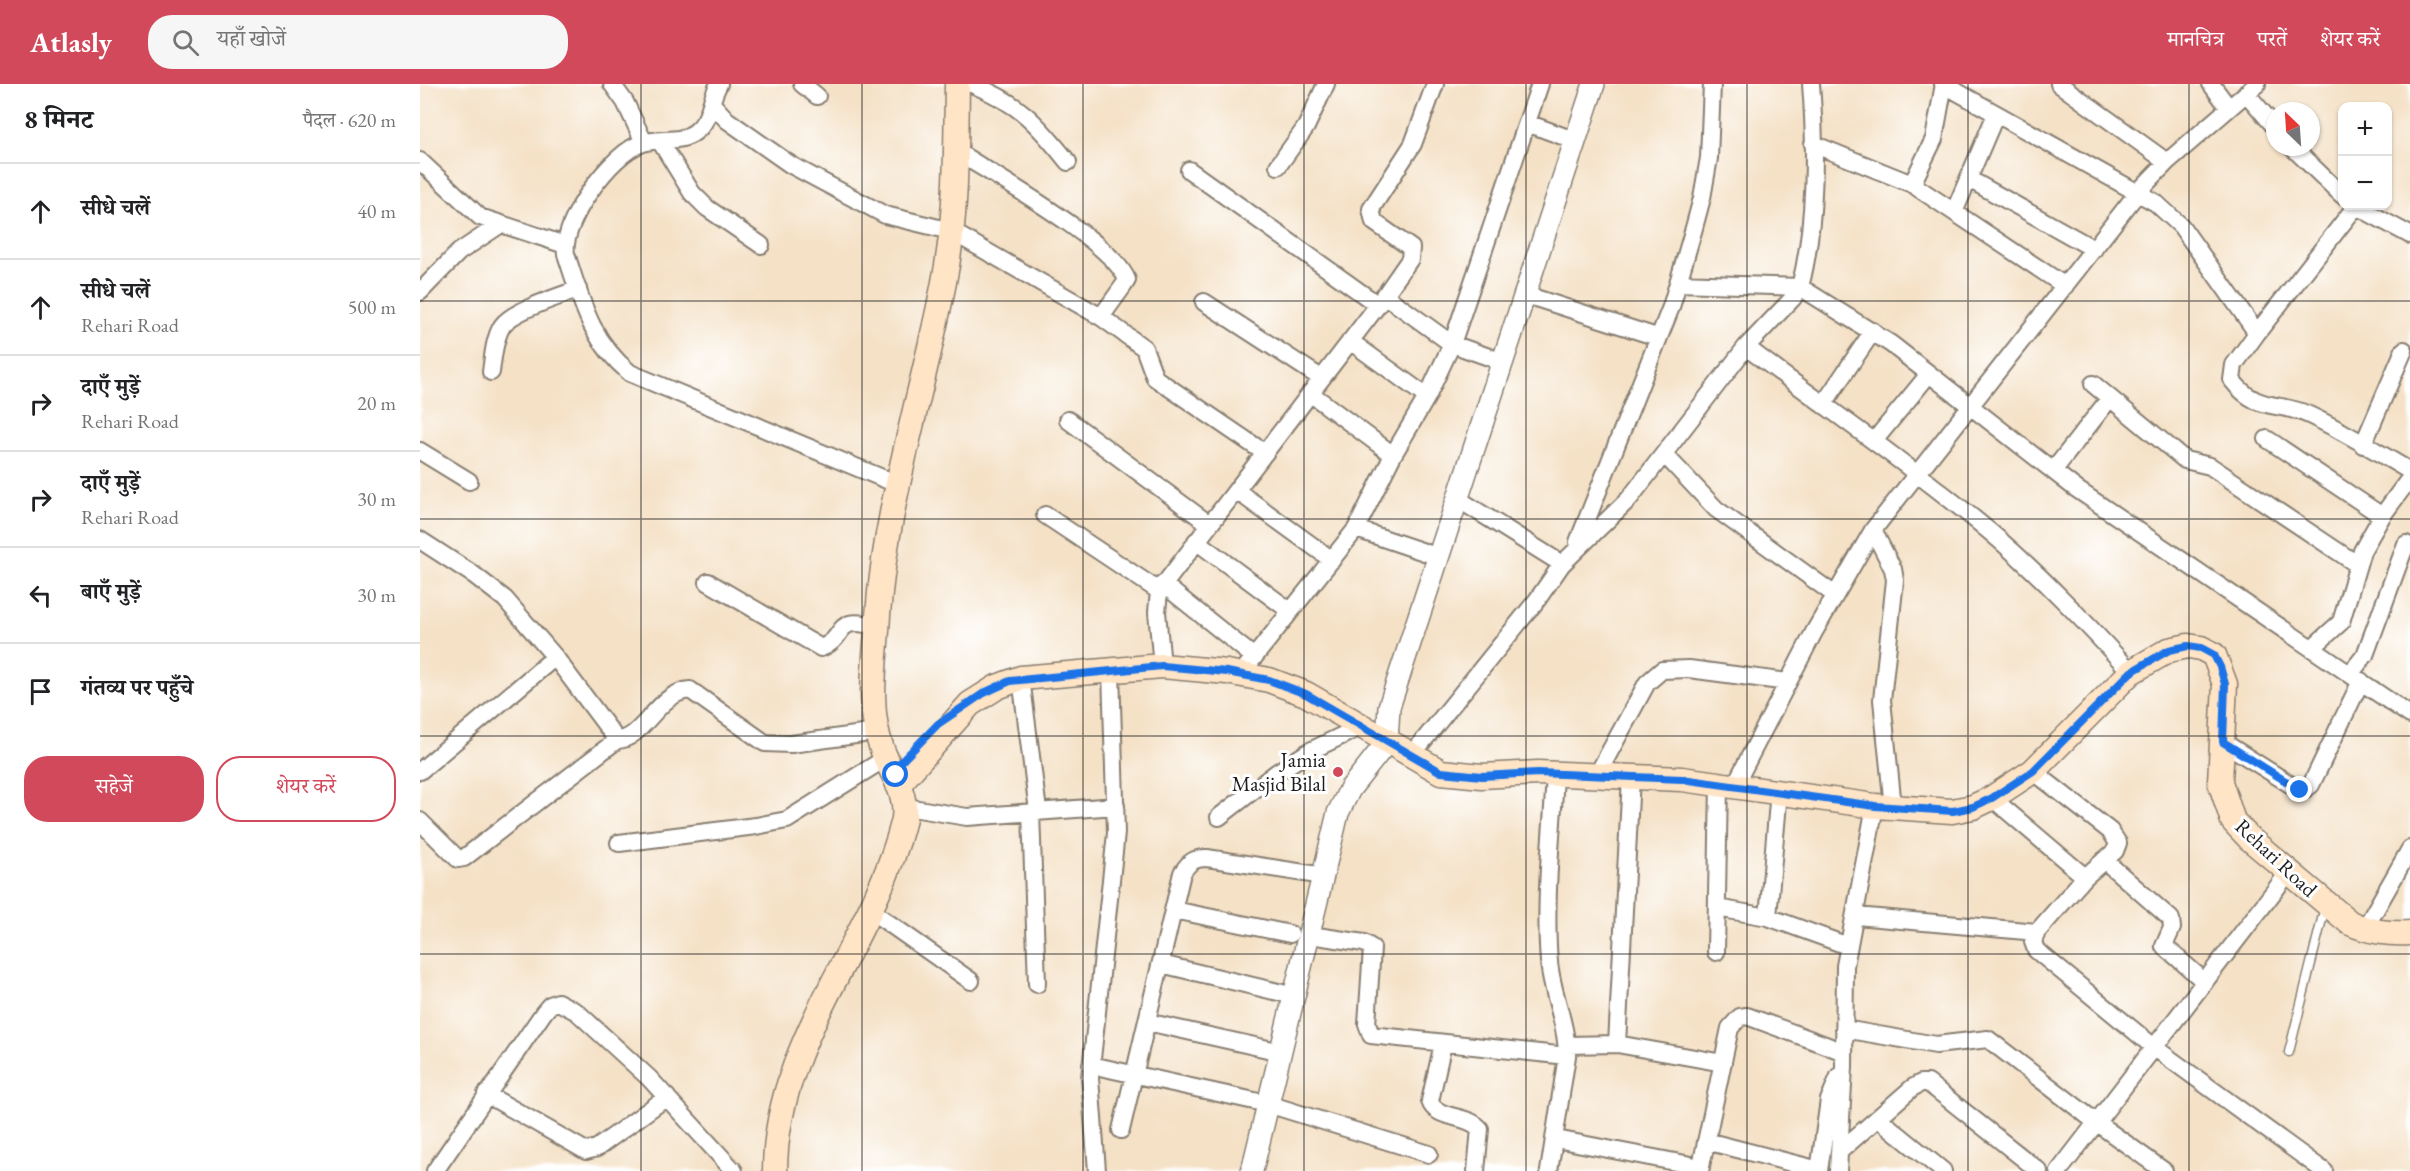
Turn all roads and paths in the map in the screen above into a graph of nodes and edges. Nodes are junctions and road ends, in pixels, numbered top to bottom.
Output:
1 (612, 84) edge
2 (718, 84) edge
3 (802, 84) edge
4 (957, 84) edge
5 (972, 84) edge
6 (1326, 84) edge
7 (1435, 84) edge
8 (1540, 84) edge
9 (1594, 84) edge
10 (1712, 84) edge
11 (1811, 84) edge
12 (1944, 84) edge
13 (2059, 84) edge
14 (2211, 84) edge
15 (2252, 89) edge
16 (817, 96) dead end
17 (713, 105) junction
18 (2229, 108) junction
19 (2266, 112) edge
20 (1996, 114) junction
21 (1527, 123) junction
22 (1576, 141) junction
23 (652, 142) junction
24 (1814, 144) junction
25 (956, 151) junction
26 (2302, 156) edge
27 (420, 161) edge
28 (1068, 162) dead end
29 (2167, 162) junction
30 (1278, 166) dead end
31 (1189, 170) dead end
32 (1969, 179) junction
33 (1912, 184) junction
34 (2338, 190) edge
35 (2139, 191) junction
36 (1955, 210) junction
37 (2353, 210) edge
38 (2363, 210) edge
39 (501, 224) junction
40 (951, 231) junction
41 (2410, 235) edge
42 (565, 244) junction
43 (761, 245) dead end
44 (2094, 249) junction
45 (1678, 283) junction
46 (2065, 286) junction
47 (1800, 287) junction
48 (578, 289) junction
49 (420, 292) edge
50 (1526, 295) junction
51 (1381, 300) junction
52 (1204, 302) dead end
53 (1101, 317) junction
54 (1873, 331) junction
55 (2257, 333) junction
56 (1657, 337) junction
57 (1350, 341) junction
58 (1452, 344) junction
59 (1746, 347) junction
60 (2404, 350) dead end
61 (1503, 362) junction
62 (491, 372) dead end
63 (1929, 374) junction
64 (1321, 378) junction
65 (2093, 384) dead end
66 (1310, 393) junction
67 (1427, 397) junction
68 (2110, 398) junction
69 (1823, 405) junction
70 (1970, 408) junction
71 (1068, 420) dead end
72 (2267, 439) dead end
73 (1874, 441) junction
74 (2362, 445) junction
75 (420, 451) edge
76 (1265, 453) junction
77 (1664, 454) junction
78 (1393, 455) junction
79 (2053, 471) junction
80 (2410, 471) edge
81 (1918, 474) junction
82 (2410, 478) edge
83 (468, 481) dead end
84 (899, 485) junction
85 (1236, 491) junction
86 (1458, 500) junction
87 (1045, 515) dead end
88 (2382, 516) junction
89 (1209, 524) junction
90 (1356, 529) junction
91 (1874, 530) junction
92 (420, 540) edge
93 (1196, 541) junction
94 (2406, 544) dead end
95 (1576, 549) junction
96 (1439, 557) junction
97 (1332, 560) junction
98 (1562, 564) junction
99 (2358, 565) junction
100 (708, 582) dead end
101 (1161, 587) junction
102 (1835, 595) junction
103 (1290, 611) junction
104 (878, 627) junction
105 (2312, 648) junction
106 (555, 657) junction
107 (1162, 666) junction
108 (1247, 666) junction
109 (1111, 671) junction
110 (2131, 672) junction
111 (2355, 677) junction
112 (1021, 678) junction
113 (1788, 682) junction
114 (2410, 715) edge
115 (1360, 727) junction
116 (877, 732) junction
117 (617, 740) junction
118 (1387, 742) junction
119 (2223, 742) junction
120 (1411, 756) junction
121 (886, 758) junction
122 (420, 771) edge
123 (2033, 771) junction
124 (1555, 774) junction
125 (1597, 775) junction
126 (1631, 777) junction
127 (1727, 784) junction
128 (898, 785) junction
129 (1779, 791) junction
130 (1992, 798) junction
131 (1116, 806) junction
132 (1884, 806) junction
133 (906, 807) junction
134 (1035, 811) junction
135 (1220, 817) dead end
136 (420, 821) edge
137 (620, 843) dead end
138 (2410, 849) edge
139 (2104, 860) junction
140 (2289, 872) junction
141 (1324, 876) junction
142 (2085, 877) junction
143 (2325, 903) junction
144 (1717, 908) junction
145 (870, 910) junction
146 (1174, 910) junction
147 (1856, 916) junction
148 (1768, 917) junction
149 (2364, 930) junction
150 (2037, 932) junction
151 (2410, 933) edge
152 (1300, 935) junction
153 (1848, 946) junction
154 (1716, 952) dead end
155 (1161, 964) junction
156 (971, 981) dead end
157 (2205, 982) junction
158 (1037, 984) dead end
159 (1294, 996) junction
160 (1147, 1022) junction
161 (1844, 1029) junction
162 (1443, 1044) junction
163 (1617, 1044) junction
164 (2155, 1048) junction
165 (1567, 1050) junction
166 (1281, 1052) junction
167 (2289, 1052) dead end
168 (1844, 1059) junction
169 (1723, 1064) junction
170 (1091, 1065) junction
171 (1135, 1074) junction
172 (486, 1094) junction
173 (667, 1097) junction
174 (1268, 1104) junction
175 (1878, 1118) junction
176 (2097, 1124) junction
177 (1122, 1130) dead end
178 (1556, 1139) junction
179 (1706, 1141) junction
180 (1840, 1151) junction
181 (1429, 1154) dead end
182 (1700, 1169) edge
183 (435, 1171) edge
184 (734, 1171) edge
185 (775, 1171) edge
186 (1097, 1171) edge
187 (1252, 1171) edge
188 (1476, 1171) edge
189 (1549, 1171) edge
190 (1819, 1171) edge
191 (1838, 1171) edge
192 (1943, 1171) edge
193 (2039, 1171) edge
194 (2059, 1171) edge
195 (2164, 1171) edge
196 (2324, 1171) edge

1 - 23 street
2 - 17 street
3 - 16 street
4 - 25 main road
5 - 28 street
6 - 30 street
7 - 51 street
8 - 21 street
9 - 22 street
10 - 45 street
11 - 24 street
12 - 20 street
12 - 33 street
13 - 29 street
14 - 18 street
15 - 18 street
15 - 19 street
17 - 23 street
17 - 40 street
18 - 29 street
20 - 32 street
20 - 35 street
21 - 22 street
21 - 58 street
22 - 50 street
23 - 42 street
23 - 43 street
24 - 33 street
24 - 47 street
25 - 40 main road
25 - 53 street
26 - 34 street
27 - 39 street
29 - 35 street
31 - 51 street
32 - 36 street
32 - 44 street
33 - 36 street
35 - 44 street
35 - 55 street
36 - 46 street
37 - 55 street
38 - 41 street
39 - 42 street
39 - 49 street
40 - 53 street
40 - 84 main road
42 - 48 street
44 - 46 street
45 - 47 street
45 - 56 street
46 - 70 street
47 - 54 street
47 - 59 street
48 - 62 street
48 - 84 street
50 - 56 street
50 - 61 street
51 - 57 street
51 - 58 street
52 - 64 street
53 - 76 street
54 - 63 street
54 - 69 street
55 - 74 street
56 - 95 street
57 - 64 street
57 - 67 street
58 - 61 street
58 - 67 street
59 - 69 street
59 - 77 street
60 - 74 street
61 - 86 street
63 - 70 street
63 - 73 street
64 - 66 street
65 - 68 street
66 - 76 street
66 - 78 street
67 - 78 street
68 - 79 street
68 - 99 street
69 - 73 street
70 - 79 street
70 - 81 street
71 - 89 street
72 - 88 street
73 - 81 street
74 - 80 street
75 - 83 street
76 - 85 street
77 - 95 street
77 - 102 street
78 - 90 street
79 - 105 street
81 - 91 street
81 - 110 street
82 - 88 street
84 - 104 main road
85 - 89 street
85 - 97 street
86 - 96 street
86 - 98 street
87 - 101 street
88 - 99 street
89 - 93 street
90 - 96 street
90 - 97 street
91 - 102 street
91 - 132 street
92 - 106 street
93 - 101 street
93 - 103 street
94 - 111 street
95 - 98 street
96 - 118 street
97 - 103 street
98 - 120 street
99 - 105 street
100 - 104 street
101 - 107 street
101 - 108 street
102 - 113 street
103 - 108 street
104 - 116 main road
105 - 111 street
106 - 117 street
106 - 122 street
107 - 108 main road, Rehari Road
107 - 109 main road, Rehari Road
108 - 115 main road, Rehari Road
109 - 112 main road, Rehari Road
109 - 131 street
110 - 119 main road, Rehari Road
110 - 123 main road, Rehari Road
111 - 114 street
111 - 119 street
112 - 128 main road, Rehari Road
112 - 134 street
113 - 125 street
113 - 127 street
115 - 118 main road, Rehari Road
115 - 135 street
116 - 117 street
116 - 121 main road
117 - 136 street
118 - 120 main road, Rehari Road
118 - 141 street
119 - 140 main road, Rehari Road
120 - 124 main road, Rehari Road
121 - 128 main road
121 - 137 street
123 - 130 main road, Rehari Road
123 - 139 street
124 - 125 main road, Rehari Road
124 - 165 street
125 - 126 main road, Rehari Road
126 - 127 main road, Rehari Road
126 - 163 street
127 - 129 main road, Rehari Road
127 - 144 street
128 - 133 main road
129 - 132 main road, Rehari Road
129 - 148 street
130 - 132 main road, Rehari Road
130 - 142 street
131 - 134 street
131 - 170 street
132 - 147 street
133 - 134 street
133 - 145 main road
134 - 158 street
138 - 149 street
139 - 142 street
139 - 157 street
140 - 143 main road, Rehari Road
140 - 157 street
141 - 146 street
141 - 152 street
142 - 150 street
143 - 149 main road, Rehari Road
143 - 167 lane
144 - 148 street
144 - 154 street
145 - 156 street
145 - 185 main road
146 - 152 street
146 - 155 street
147 - 150 street
147 - 153 street
148 - 153 street
149 - 151 main road, Rehari Road
150 - 164 street
152 - 159 street
152 - 162 street
153 - 161 street
155 - 159 street
155 - 160 street
157 - 164 street
159 - 166 street
160 - 166 street
160 - 171 street
161 - 168 street
161 - 176 street
162 - 165 street
162 - 188 street
163 - 165 street
163 - 169 street
164 - 176 street
164 - 196 street
165 - 178 street
166 - 174 street
168 - 169 street
168 - 180 street
168 - 190 street
169 - 179 street
170 - 171 street
170 - 186 street
171 - 174 street
171 - 177 street
172 - 173 street
172 - 173 street
172 - 183 street
173 - 184 street
174 - 181 street
174 - 187 street
175 - 180 street
175 - 192 street
175 - 193 street
176 - 194 street
176 - 195 street
178 - 182 street
178 - 189 street
179 - 182 street
179 - 190 street
180 - 191 street

